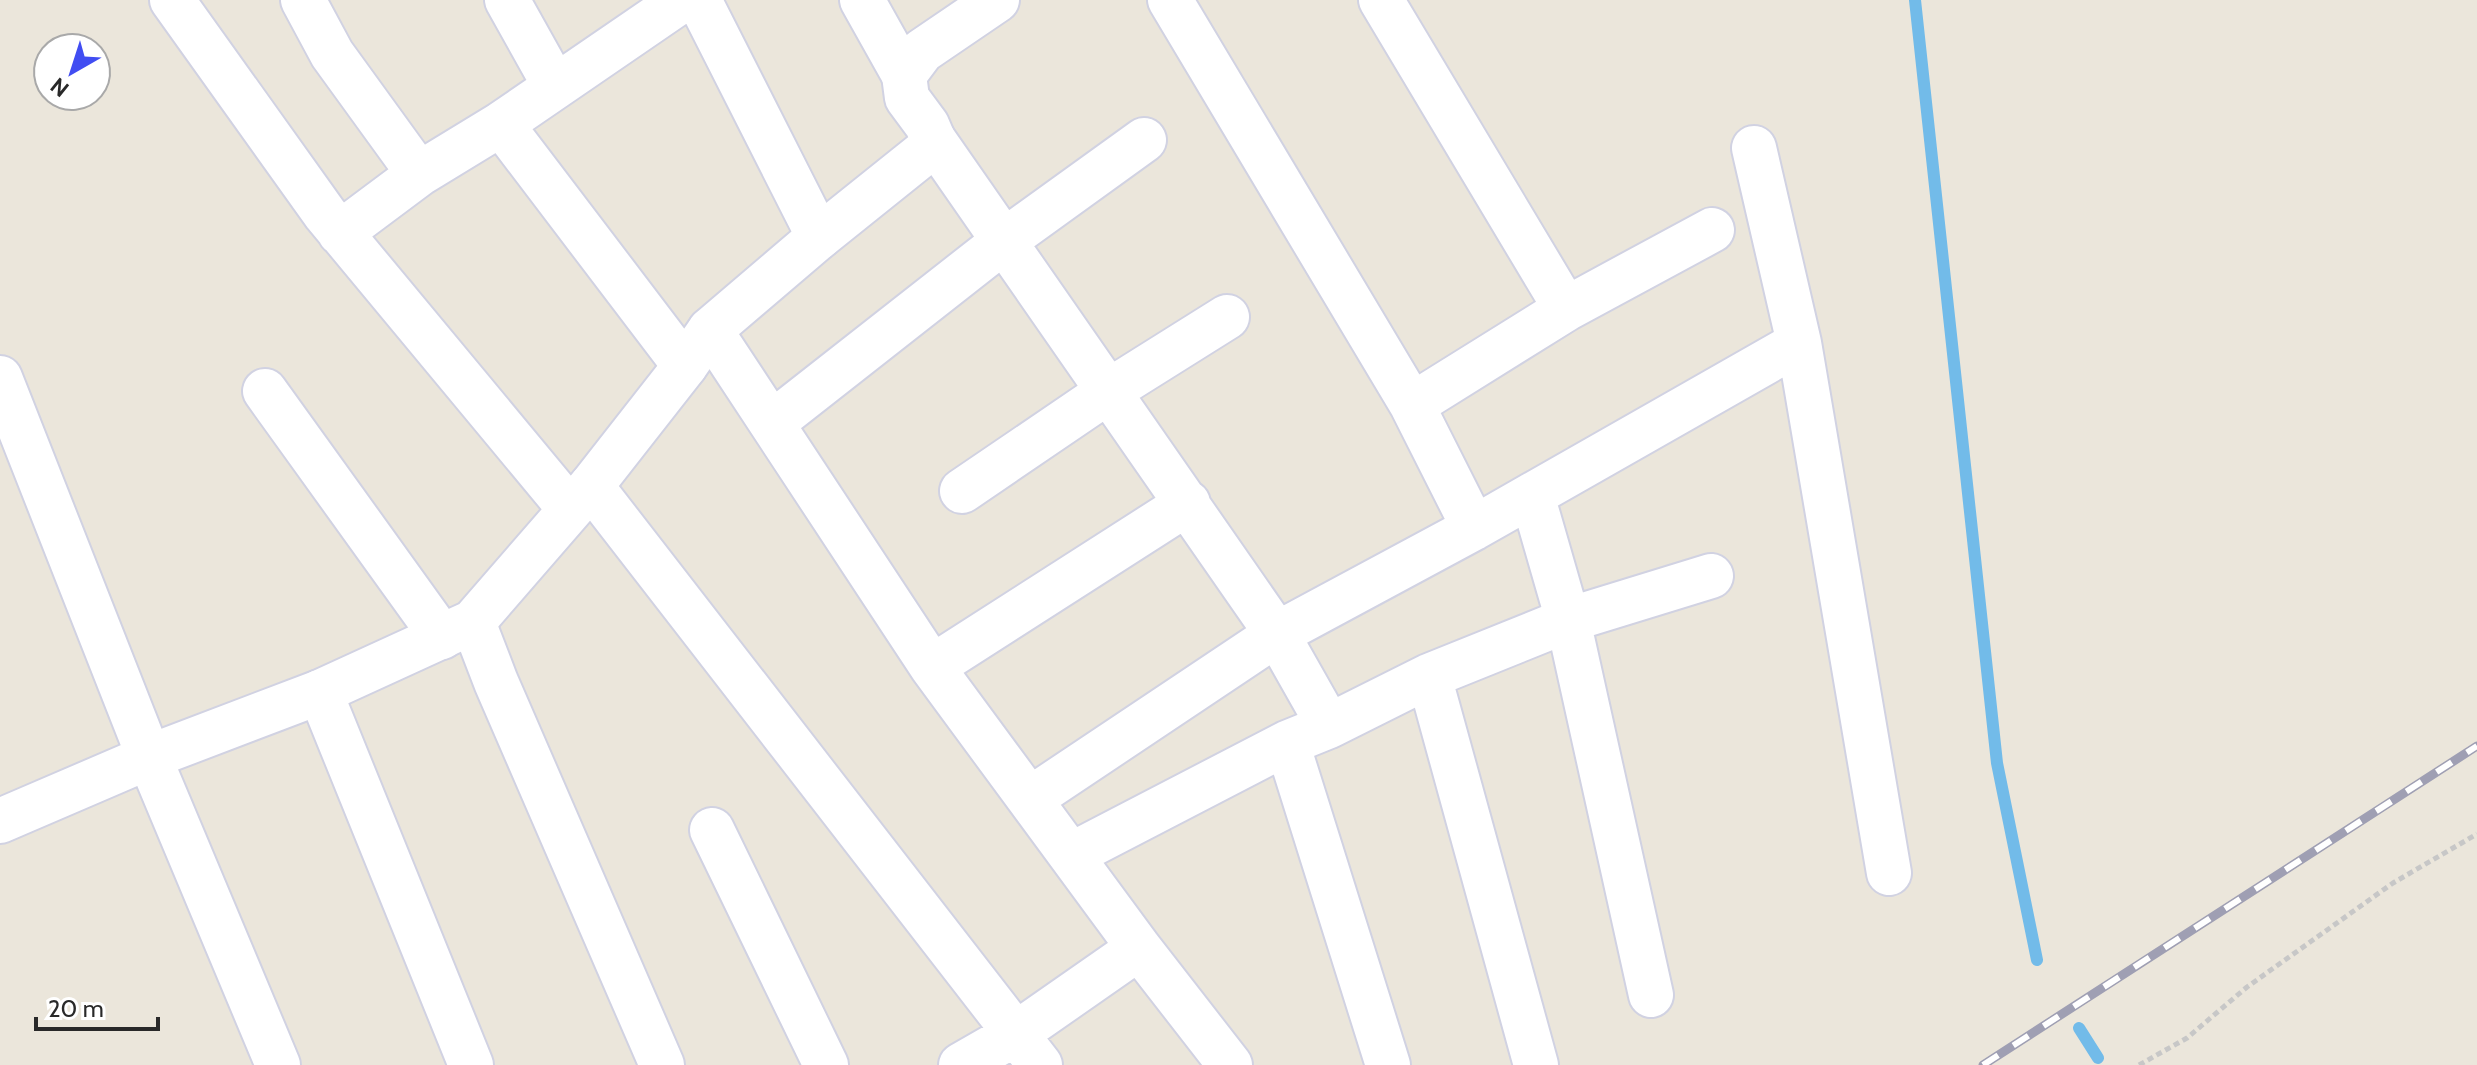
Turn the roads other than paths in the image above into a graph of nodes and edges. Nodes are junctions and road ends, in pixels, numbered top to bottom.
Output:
1 (172, 0) edge
2 (303, 0) edge
3 (507, 0) edge
4 (682, 0) edge
5 (699, 0) edge
6 (862, 0) edge
7 (997, 0) edge
8 (1170, 0) edge
9 (1381, 0) edge
10 (904, 75) junction
11 (555, 86) junction
12 (501, 124) junction
13 (933, 139) junction
14 (1144, 140) dead end
15 (1754, 148) dead end
16 (419, 174) junction
17 (1712, 230) dead end
18 (340, 233) junction
19 (819, 237) junction
20 (1004, 241) junction
21 (1566, 309) junction
22 (1227, 317) dead end
23 (710, 330) junction
24 (1799, 343) junction
25 (685, 366) junction
26 (0, 378) edge
27 (265, 391) dead end
28 (1109, 391) junction
29 (1412, 405) junction
30 (772, 423) junction
31 (962, 491) dead end
32 (1532, 495) junction
33 (580, 498) junction
34 (1188, 503) junction
35 (1474, 528) junction
36 (1711, 576) dead end
37 (1568, 620) junction
38 (458, 630) junction
39 (1277, 634) junction
40 (932, 667) junction
41 (1429, 676) junction
42 (320, 692) junction
43 (1329, 726) junction
44 (1287, 743) junction
45 (149, 757) junction
46 (1030, 799) junction
47 (0, 821) edge
48 (712, 830) dead end
49 (1071, 855) junction
50 (1889, 873) dead end
51 (1139, 948) junction
52 (1651, 995) dead end
53 (1028, 1049) edge
54 (278, 1065) edge
55 (471, 1065) edge
56 (662, 1065) edge
57 (826, 1065) edge
58 (961, 1065) edge
59 (1230, 1065) edge
60 (1388, 1065) edge
61 (1536, 1065) edge

1 - 18 street
2 - 16 street
3 - 11 street
4 - 11 street
5 - 19 street
6 - 10 street
7 - 10 street
8 - 29 street
9 - 21 street
10 - 13 street
11 - 12 street
12 - 16 street
12 - 25 street
13 - 19 street
13 - 20 street
14 - 20 street
15 - 24 street
16 - 18 street
17 - 21 street
18 - 33 street
19 - 23 street
20 - 28 street
20 - 30 street
21 - 29 street
22 - 28 street
23 - 25 street
23 - 30 street
24 - 32 street
24 - 50 street
25 - 33 street
26 - 45 street
27 - 38 street
28 - 31 street
28 - 34 street
29 - 35 street
30 - 40 street
32 - 35 street
32 - 37 street
33 - 38 street
33 - 53 street
34 - 39 street
34 - 40 street
35 - 39 street
36 - 37 street
37 - 41 street
37 - 52 street
38 - 42 street
38 - 56 street
39 - 43 street
39 - 46 street
40 - 46 street
41 - 43 street
41 - 61 street
42 - 45 street
42 - 55 street
43 - 44 street
44 - 49 street
44 - 60 street
45 - 47 street
45 - 54 street
46 - 49 street
48 - 57 street
49 - 51 street
51 - 53 street
51 - 59 street
53 - 58 street

